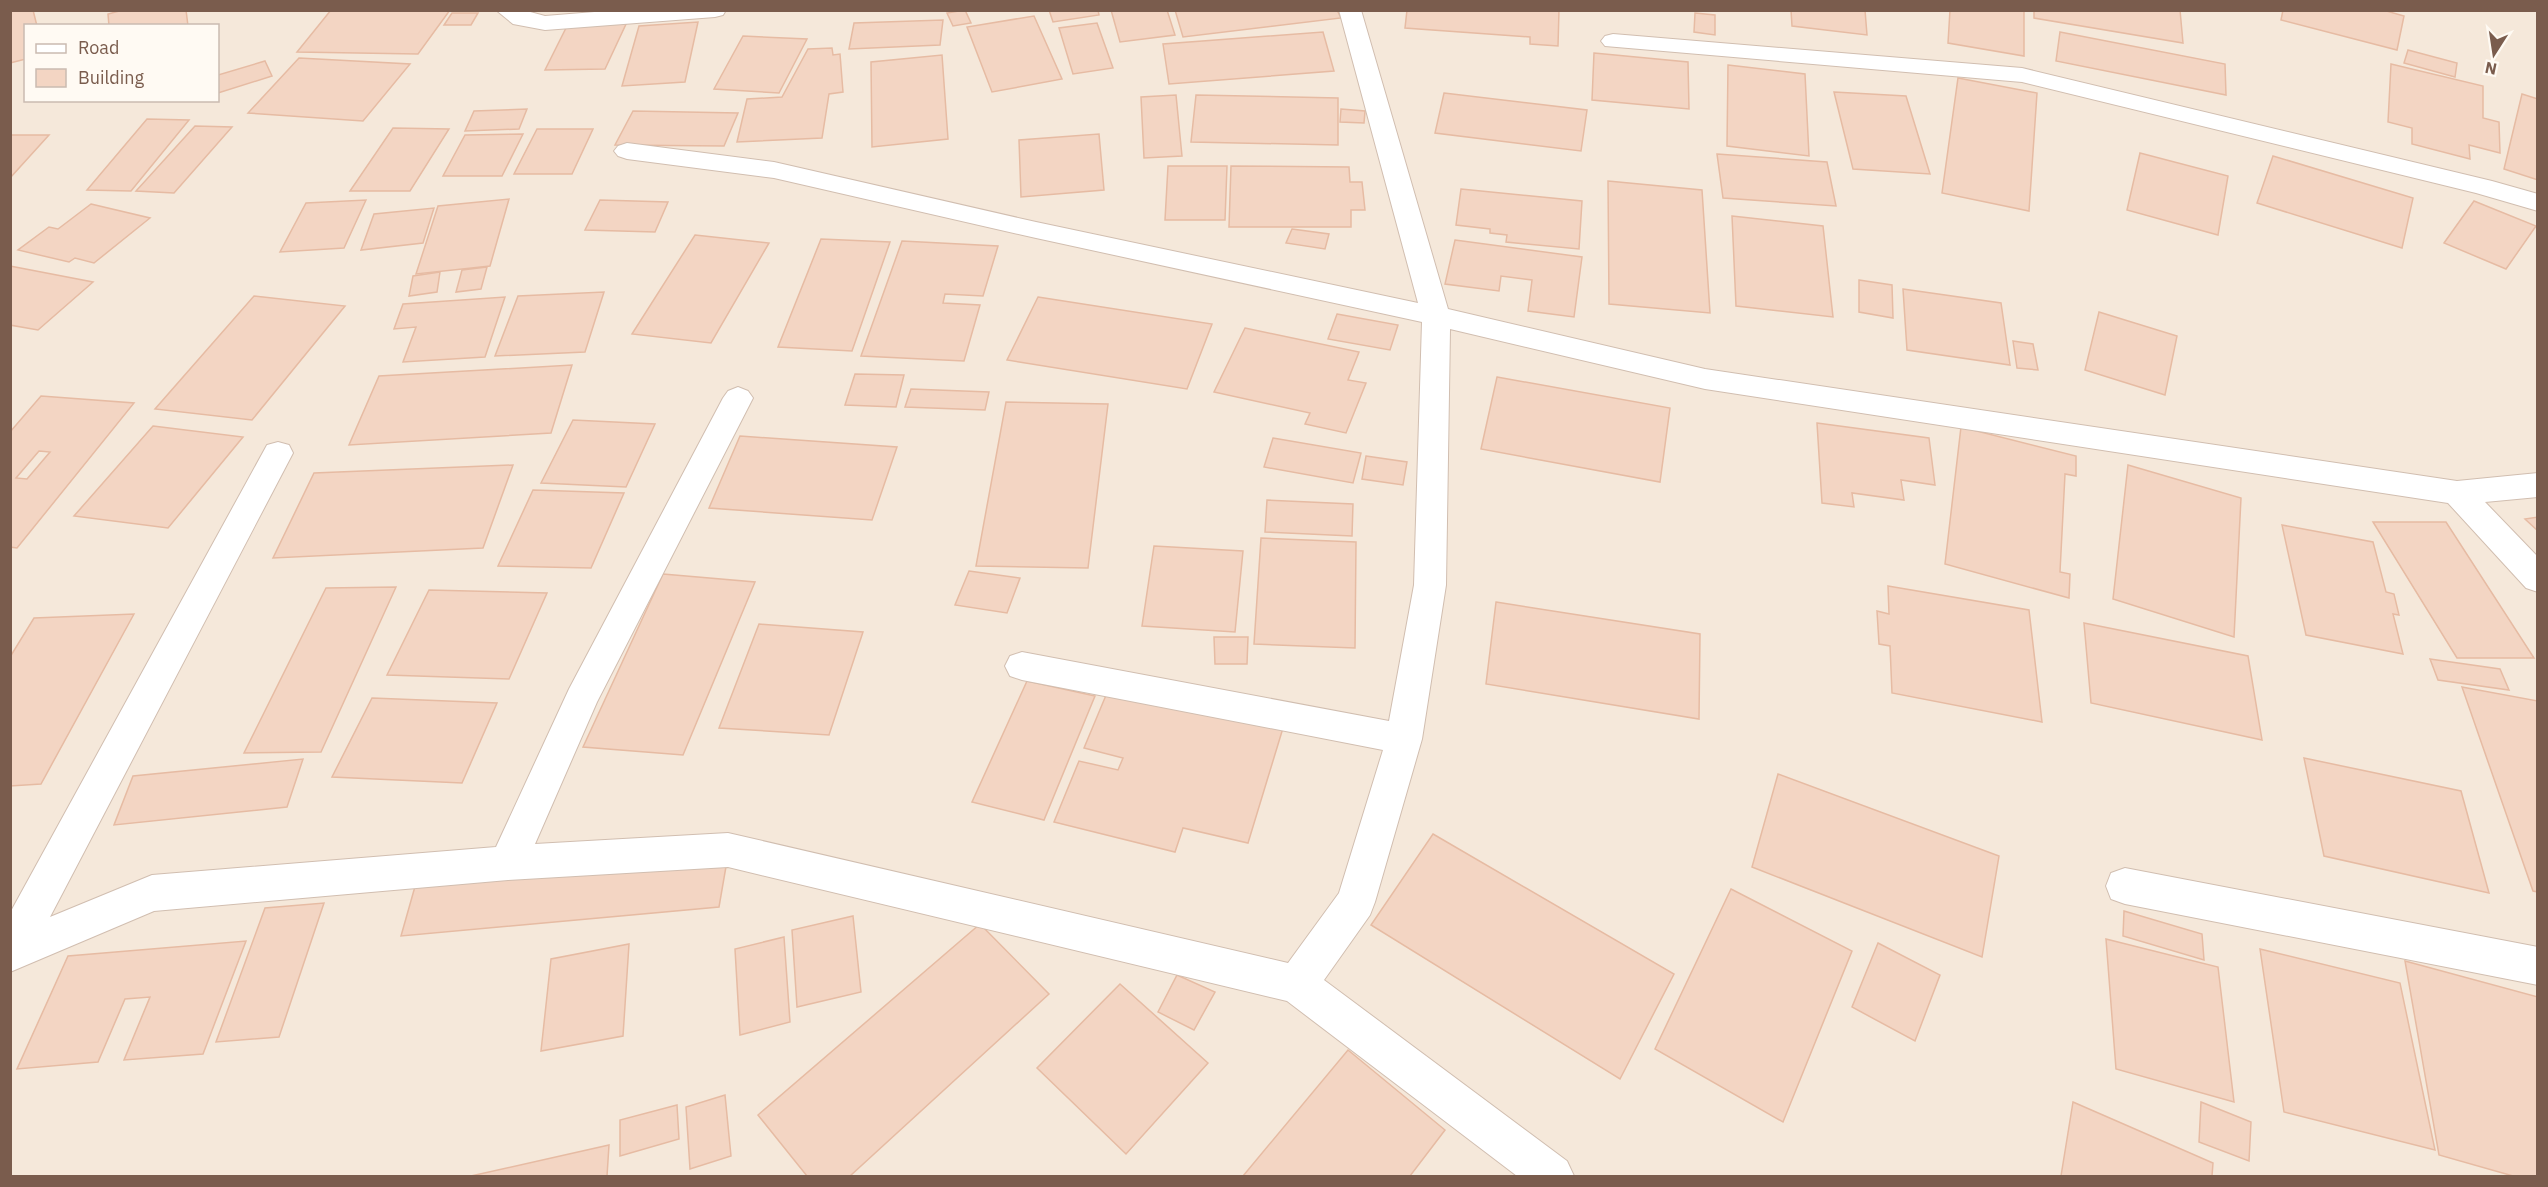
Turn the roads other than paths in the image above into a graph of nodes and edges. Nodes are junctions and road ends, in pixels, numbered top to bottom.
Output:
1 (507, 10) edge
2 (715, 10) edge
3 (1350, 10) edge
4 (1613, 41) dead end
5 (627, 151) dead end
6 (2538, 203) edge
7 (1436, 316) junction
8 (738, 398) dead end
9 (278, 453) dead end
10 (2538, 485) edge
11 (2457, 493) junction
12 (2538, 579) edge
13 (1022, 666) dead end
14 (1404, 738) junction
15 (508, 863) junction
16 (2125, 886) dead end
17 (11, 953) edge
18 (2538, 966) edge
19 (1297, 984) junction
20 (1533, 1171) edge

1 - 2 street
3 - 7 street
4 - 6 street
5 - 7 street
7 - 11 street
7 - 14 street
8 - 15 street
9 - 17 street
10 - 11 street
11 - 12 street
13 - 14 street
14 - 19 street
15 - 17 street
15 - 19 street
16 - 18 street
19 - 20 street

